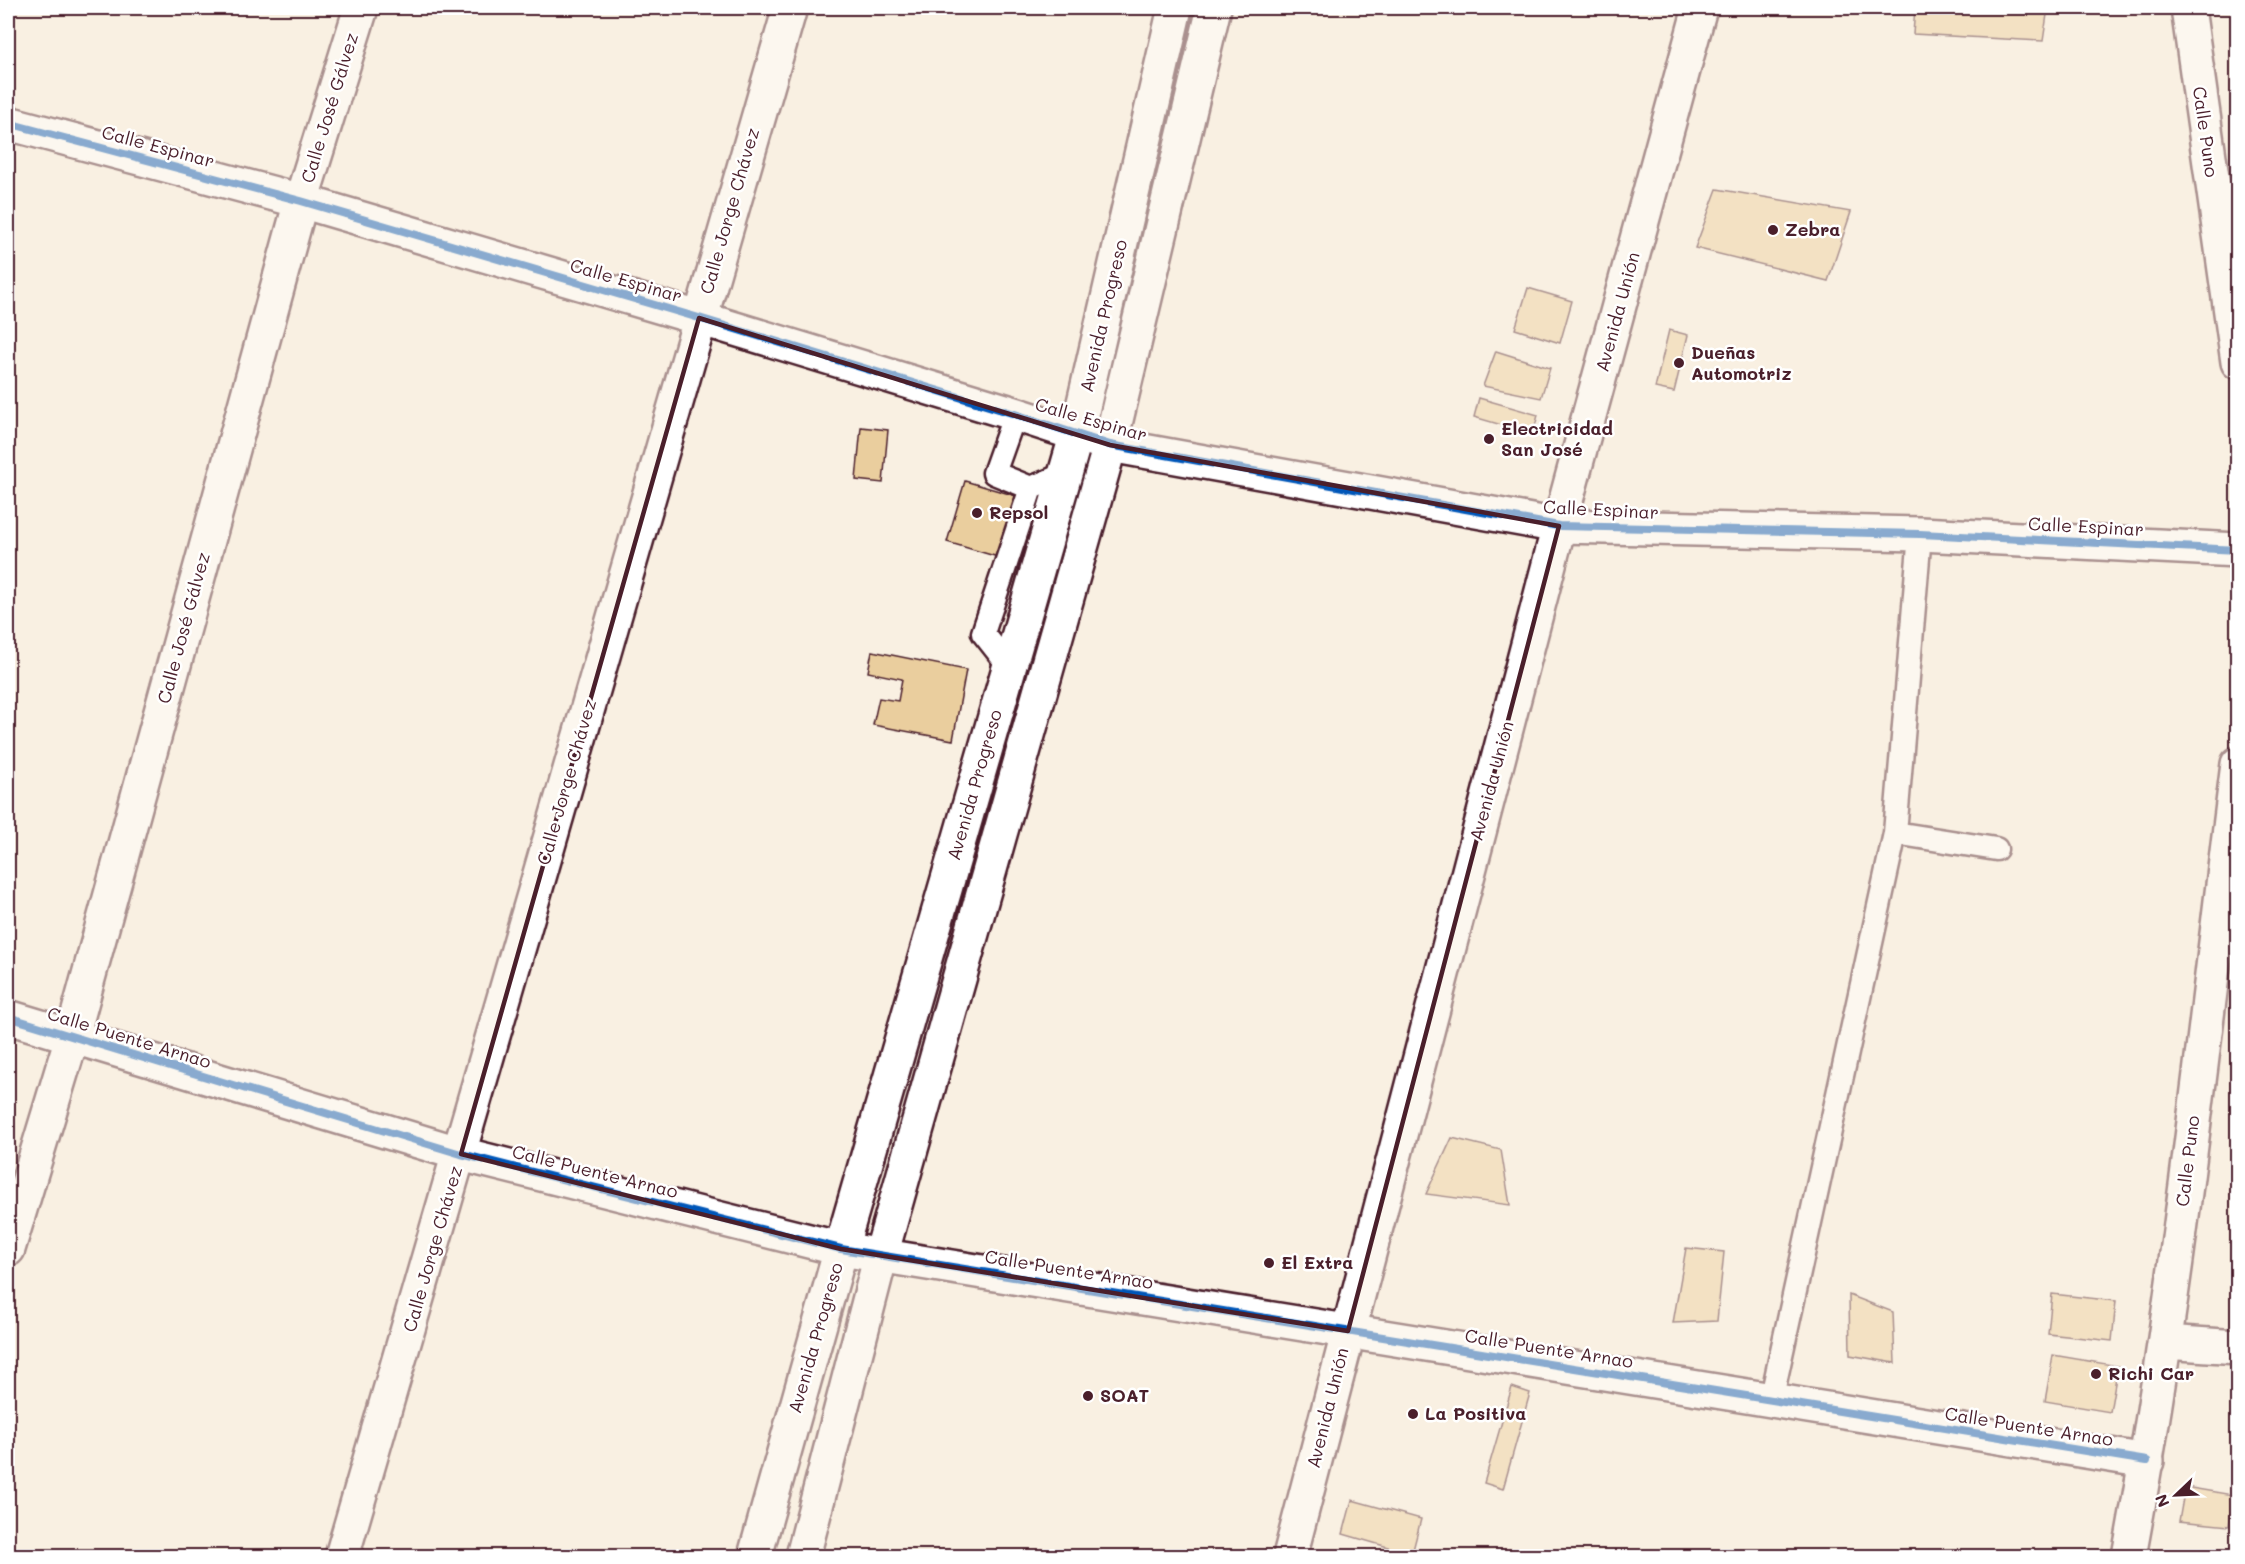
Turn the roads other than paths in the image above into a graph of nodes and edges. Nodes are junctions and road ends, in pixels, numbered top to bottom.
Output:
1 (361, 8) edge
2 (790, 8) edge
3 (1175, 8) edge
4 (1214, 8) edge
5 (1700, 8) edge
6 (2188, 8) edge
7 (8, 123) edge
8 (301, 201) junction
9 (699, 318) junction
10 (2238, 362) edge
11 (1015, 414) junction
12 (1077, 433) junction
13 (1110, 445) junction
14 (1065, 474) junction
15 (1031, 488) junction
16 (1559, 526) junction
17 (1920, 534) junction
18 (2238, 550) edge
19 (1010, 666) junction
20 (2238, 764) edge
21 (1895, 833) junction
22 (1996, 849) dead end
23 (8, 1017) edge
24 (72, 1037) junction
25 (461, 1154) junction
26 (8, 1249) edge
27 (841, 1249) junction
28 (881, 1255) junction
29 (1348, 1331) junction
30 (2165, 1342) junction
31 (2238, 1347) edge
32 (1771, 1401) junction
33 (2147, 1461) junction
34 (342, 1557) edge
35 (755, 1557) edge
36 (803, 1557) edge
37 (1290, 1557) edge
38 (2129, 1557) edge

1 - 8 street, Calle José Gálvez
2 - 9 street, Calle Jorge Chávez
3 - 12 street, Avenida Progreso
4 - 13 street, Avenida Progreso
5 - 16 street, Avenida Unión
6 - 10 street, Calle Puno
7 - 8 street, Calle Espinar
8 - 9 street, Calle Espinar
8 - 24 street, Calle José Gálvez
9 - 11 street, Calle Espinar
9 - 25 street, Calle Jorge Chávez
11 - 12 street, Calle Espinar
11 - 15 lane
12 - 13 street, Calle Espinar
12 - 14 street, Avenida Progreso
13 - 16 street, Calle Espinar
13 - 28 street, Avenida Progreso
14 - 15 lane
14 - 19 street, Avenida Progreso
15 - 19 lane
16 - 17 street, Calle Espinar
16 - 29 street, Avenida Unión
17 - 18 street, Calle Espinar
17 - 21 lane
19 - 27 street, Avenida Progreso
20 - 30 street, Calle Puno
21 - 22 lane
21 - 32 lane
23 - 24 street, Calle Puente Arnao
24 - 25 street, Calle Puente Arnao
24 - 26 street, Calle José Gálvez
25 - 27 street, Calle Puente Arnao
25 - 34 street, Calle Jorge Chávez
27 - 28 street, Calle Puente Arnao
27 - 35 street, Avenida Progreso
28 - 29 street, Calle Puente Arnao
28 - 36 street, Avenida Progreso
29 - 32 street, Calle Puente Arnao
29 - 37 street, Avenida Unión
30 - 31 street
30 - 33 street, Calle Puno
32 - 33 street, Calle Puente Arnao
33 - 38 street, Calle Puno

